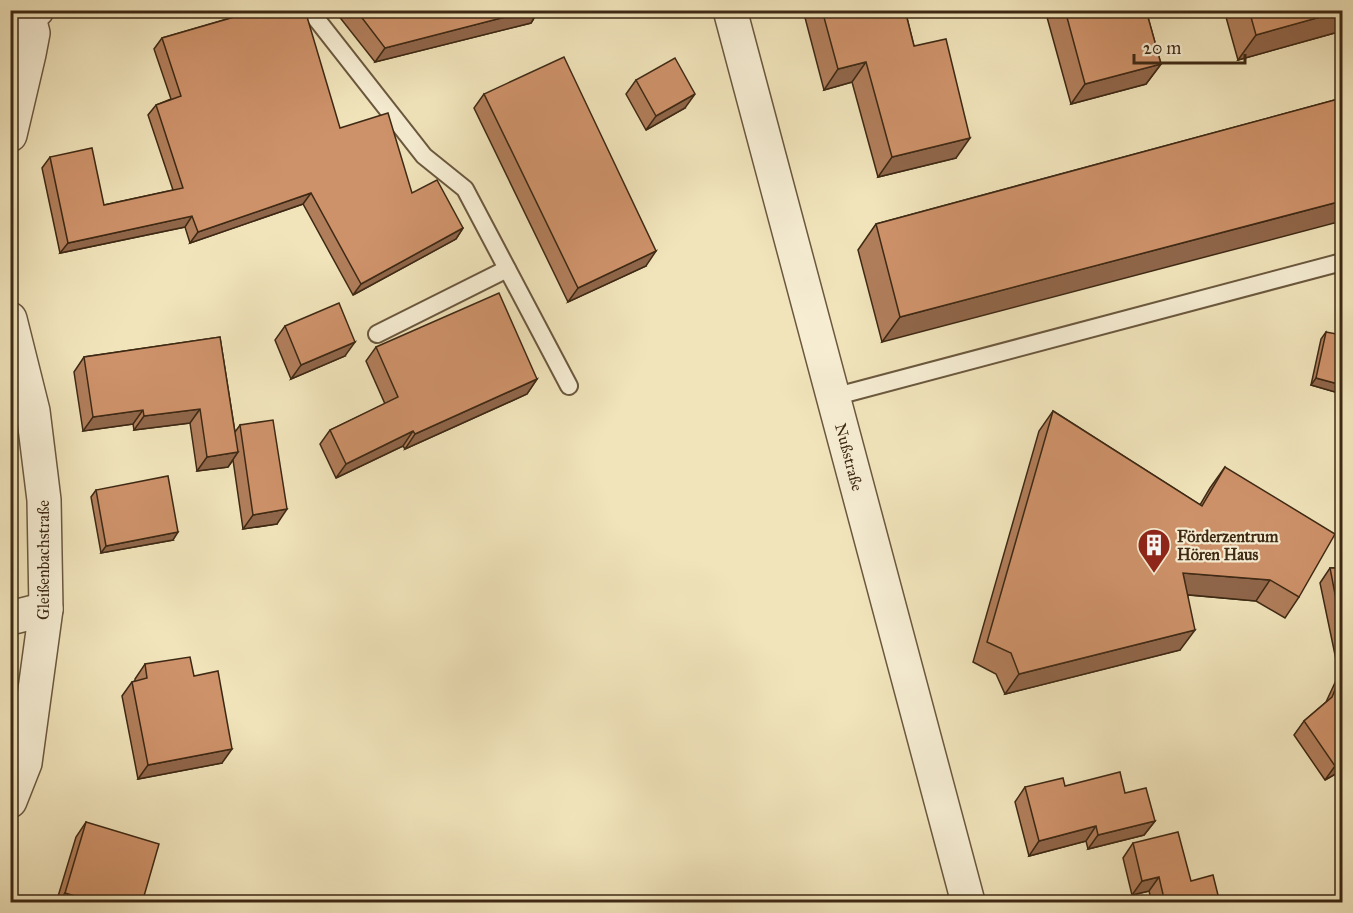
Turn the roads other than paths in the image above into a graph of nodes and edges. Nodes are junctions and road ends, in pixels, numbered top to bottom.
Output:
1 (308, 10) edge
2 (730, 10) edge
3 (25, 15) edge
4 (10, 135) edge
5 (1342, 262) edge
6 (507, 269) junction
7 (10, 320) edge
8 (377, 334) dead end
9 (569, 386) dead end
10 (833, 397) junction
11 (46, 609) junction
12 (10, 618) edge
13 (10, 801) edge
14 (968, 903) edge

1 - 6 lane
2 - 10 street, Nußstraße
3 - 4 street
5 - 10 lane
6 - 8 lane
6 - 9 lane
7 - 11 street, Gleißenbachstraße
10 - 14 street, Nußstraße
11 - 12 street
11 - 13 street, Gleißenbachstraße

